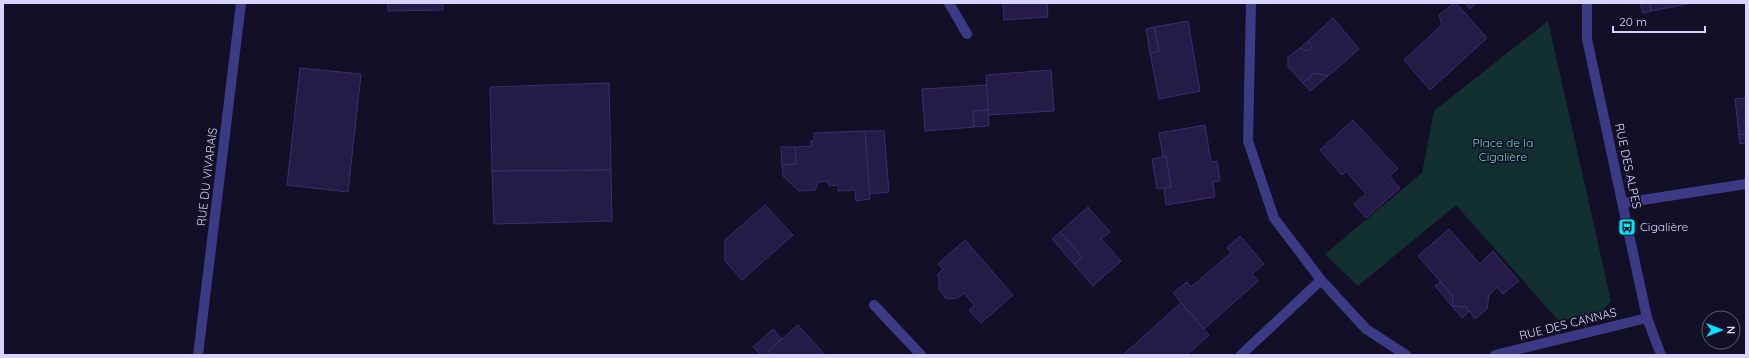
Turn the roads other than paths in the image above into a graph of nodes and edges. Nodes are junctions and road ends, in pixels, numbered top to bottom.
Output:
1 (241, 3) edge
2 (949, 3) edge
3 (1250, 3) edge
4 (1587, 3) edge
5 (967, 34) dead end
6 (1746, 184) edge
7 (1623, 203) junction
8 (1321, 280) junction
9 (874, 305) dead end
10 (1647, 318) junction
11 (198, 355) edge
12 (921, 355) edge
13 (1241, 355) edge
14 (1406, 355) edge
15 (1495, 355) edge
16 (1661, 355) edge

1 - 11 street, RUE DU VIVARAIS
2 - 5 street
3 - 8 street
4 - 7 street, RUE DES ALPES
6 - 7 street
7 - 10 street, RUE DES ALPES
8 - 13 street
8 - 14 street
9 - 12 street
10 - 15 street, RUE DES CANNAS
10 - 16 street, RUE DES ALPES

